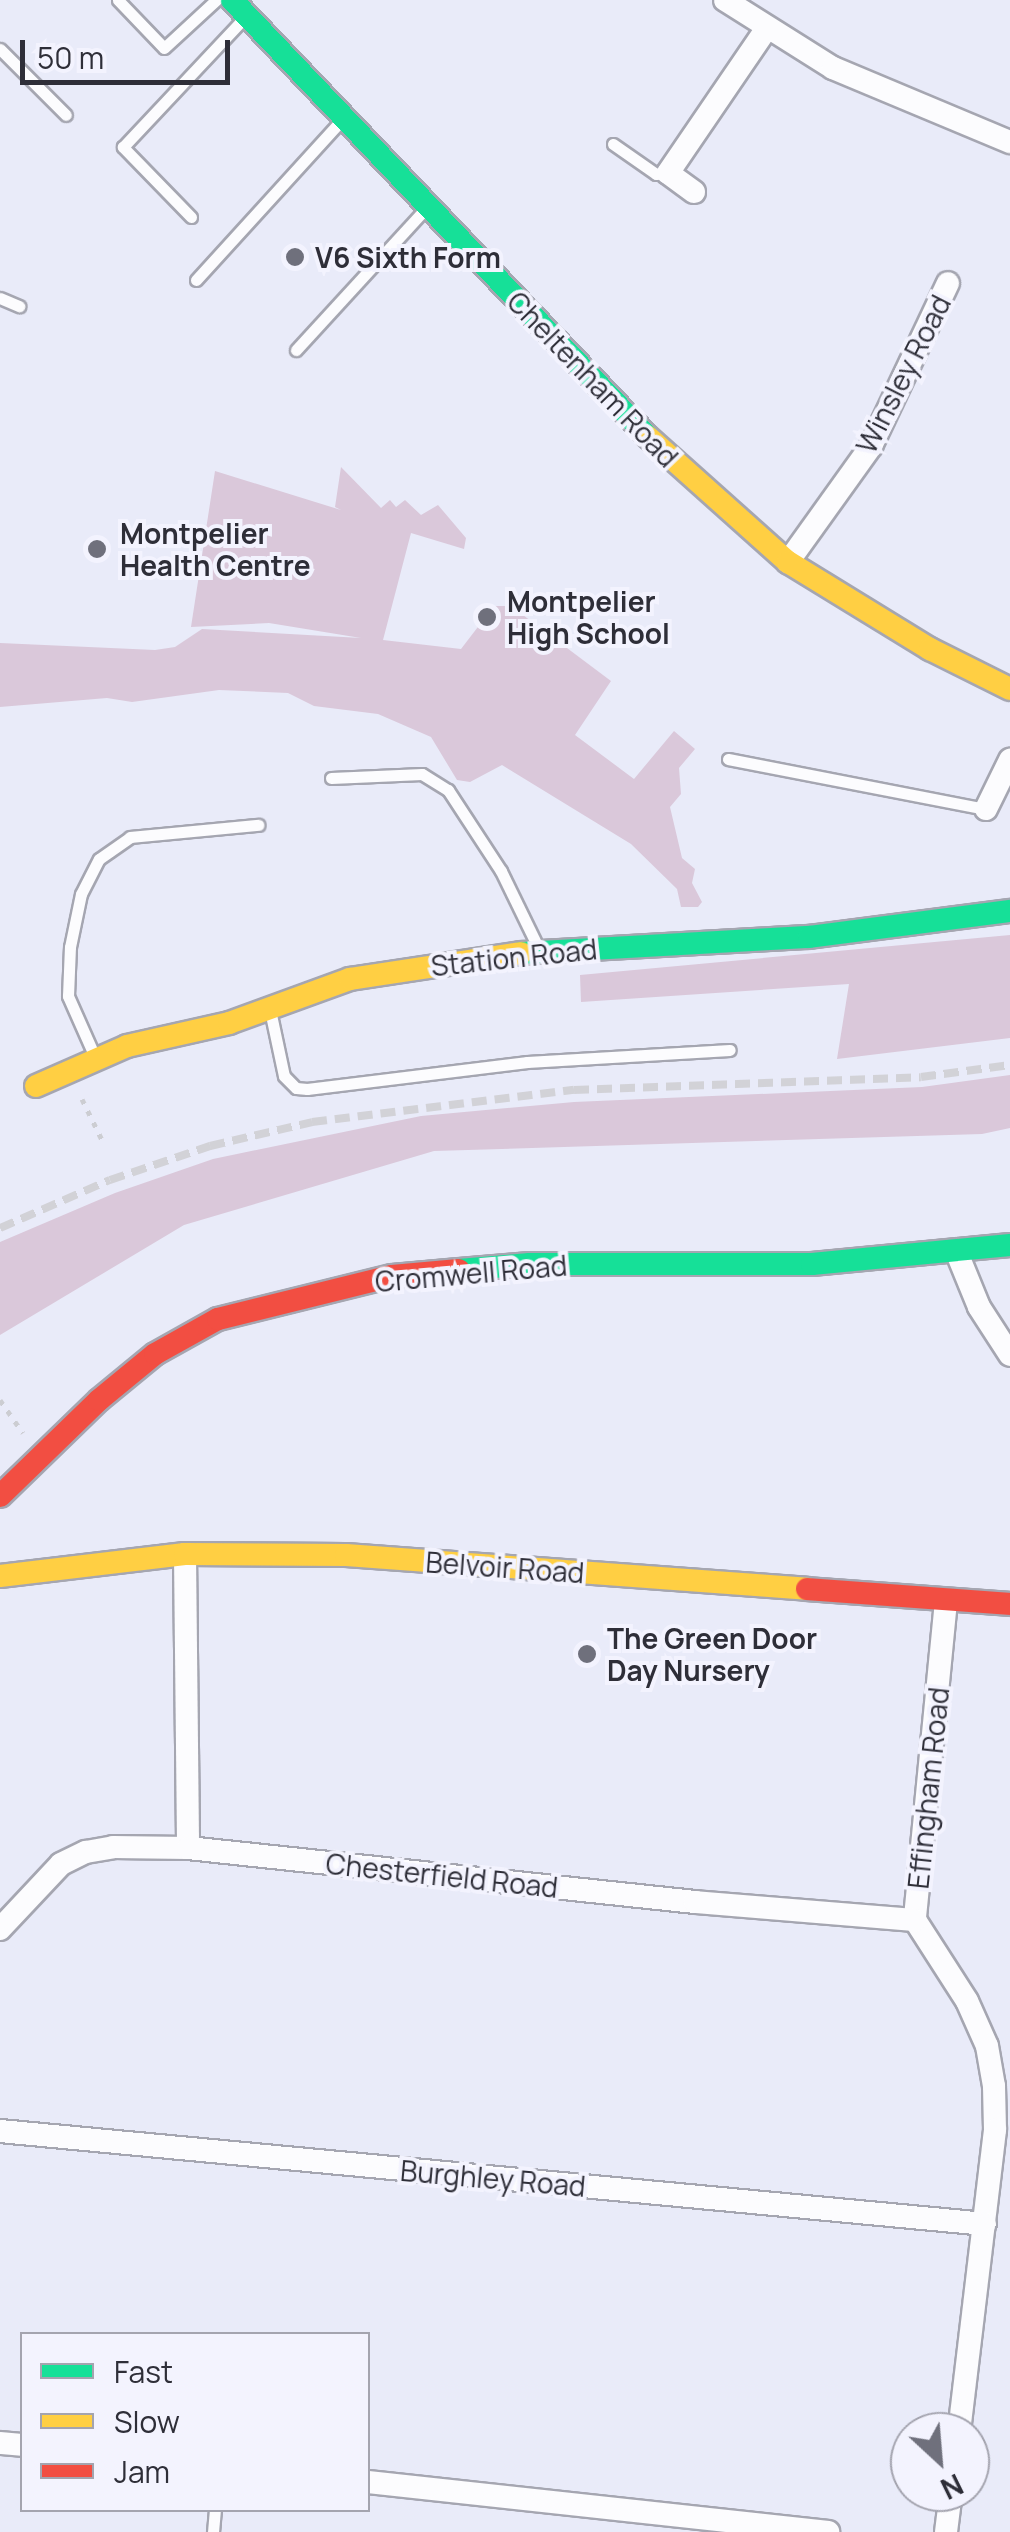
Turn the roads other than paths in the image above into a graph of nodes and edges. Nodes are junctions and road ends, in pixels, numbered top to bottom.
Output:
1 (118, 0) edge
2 (216, 0) edge
3 (725, 0) edge
4 (239, 8) edge
5 (767, 28) junction
6 (0, 49) edge
7 (66, 115) dead end
8 (342, 118) junction
9 (1010, 142) edge
10 (613, 144) dead end
11 (668, 173) junction
12 (694, 192) dead end
13 (426, 208) junction
14 (191, 217) dead end
15 (196, 280) dead end
16 (948, 283) dead end
17 (0, 298) edge
18 (19, 306) dead end
19 (296, 350) dead end
20 (788, 562) junction
21 (1010, 688) edge
22 (728, 759) dead end
23 (1010, 760) edge
24 (331, 778) dead end
25 (986, 809) joint
26 (258, 825) dead end
27 (1010, 911) edge
28 (539, 950) junction
29 (270, 1010) junction
30 (730, 1050) dead end
31 (96, 1056) junction
32 (36, 1086) dead end
33 (1010, 1245) edge
34 (957, 1253) junction
35 (1010, 1355) edge
36 (0, 1496) edge
37 (185, 1554) junction
38 (0, 1576) edge
39 (946, 1601) junction
40 (1010, 1604) edge
41 (188, 1848) junction
42 (915, 1920) junction
43 (0, 1929) edge
44 (0, 2131) edge
45 (985, 2224) junction
46 (962, 2412) edge
47 (370, 2482) edge
48 (828, 2532) edge

1 - 2 lane
3 - 5 street
4 - 8 street, Cheltenham Road
4 - 14 lane
5 - 9 street
5 - 11 street
6 - 7 lane
8 - 13 street, Cheltenham Road
8 - 15 lane
10 - 11 lane
11 - 12 street
13 - 19 lane
13 - 20 street, Cheltenham Road
16 - 20 street, Winsley Road
17 - 18 lane
20 - 21 street, Cheltenham Road
22 - 25 lane
23 - 25 street
24 - 28 lane
26 - 31 lane
27 - 28 street, Station Road
28 - 29 street, Station Road
29 - 30 lane
29 - 31 street, Station Road
31 - 32 street, Station Road
33 - 34 street, Cromwell Road
34 - 35 street
34 - 36 street, Cromwell Road
37 - 38 street, Belvoir Road
37 - 39 street, Belvoir Road
37 - 41 street
39 - 40 street, Belvoir Road
39 - 42 street, Effingham Road
41 - 42 street, Chesterfield Road
41 - 43 street, Chesterfield Road
42 - 45 street, Effingham Road
44 - 45 street, Burghley Road
45 - 46 street, Effingham Road
47 - 48 street

